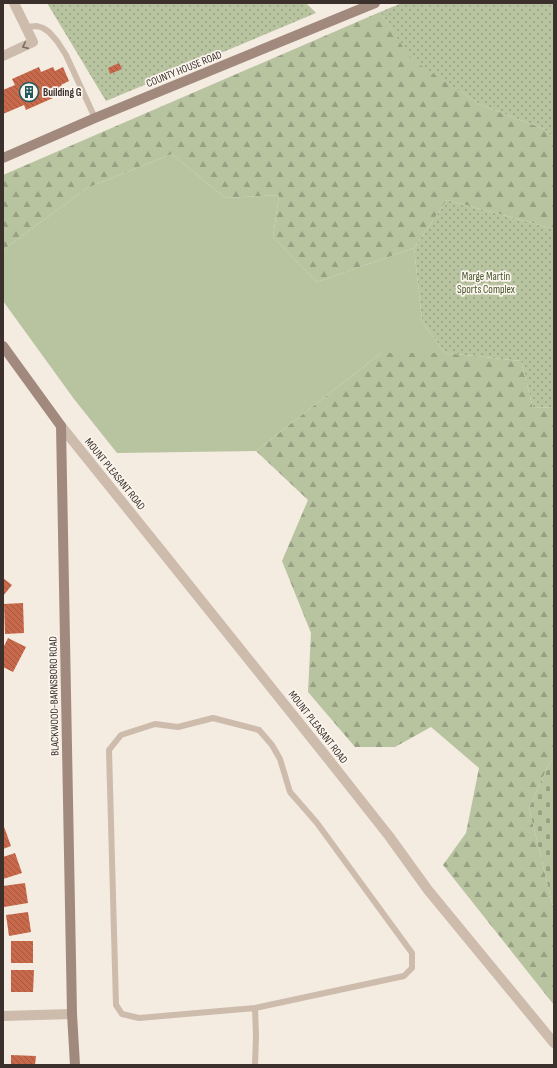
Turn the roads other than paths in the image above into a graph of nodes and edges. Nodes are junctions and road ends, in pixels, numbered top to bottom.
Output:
1 (14, 3) edge
2 (375, 3) edge
3 (362, 5) edge
4 (26, 27) junction
5 (3, 56) edge
6 (95, 118) junction
7 (3, 158) edge
8 (3, 346) edge
9 (61, 426) junction
10 (256, 1008) junction
11 (72, 1014) junction
12 (3, 1016) edge
13 (554, 1043) edge
14 (75, 1065) edge
15 (255, 1065) edge

1 - 4 street
2 - 3 main road, COUNTY HOUSE ROAD
3 - 6 main road, COUNTY HOUSE ROAD
4 -> 5 street
4 - 6 lane
6 - 7 main road, COUNTY HOUSE ROAD
8 - 9 main road
9 - 11 main road, BLACKWOOD-BARNSBORO ROAD
9 - 13 street, MOUNT PLEASANT ROAD
10 - 10 lane
10 - 15 lane
11 - 12 street
11 - 14 main road, BLACKWOOD-BARNSBORO ROAD

